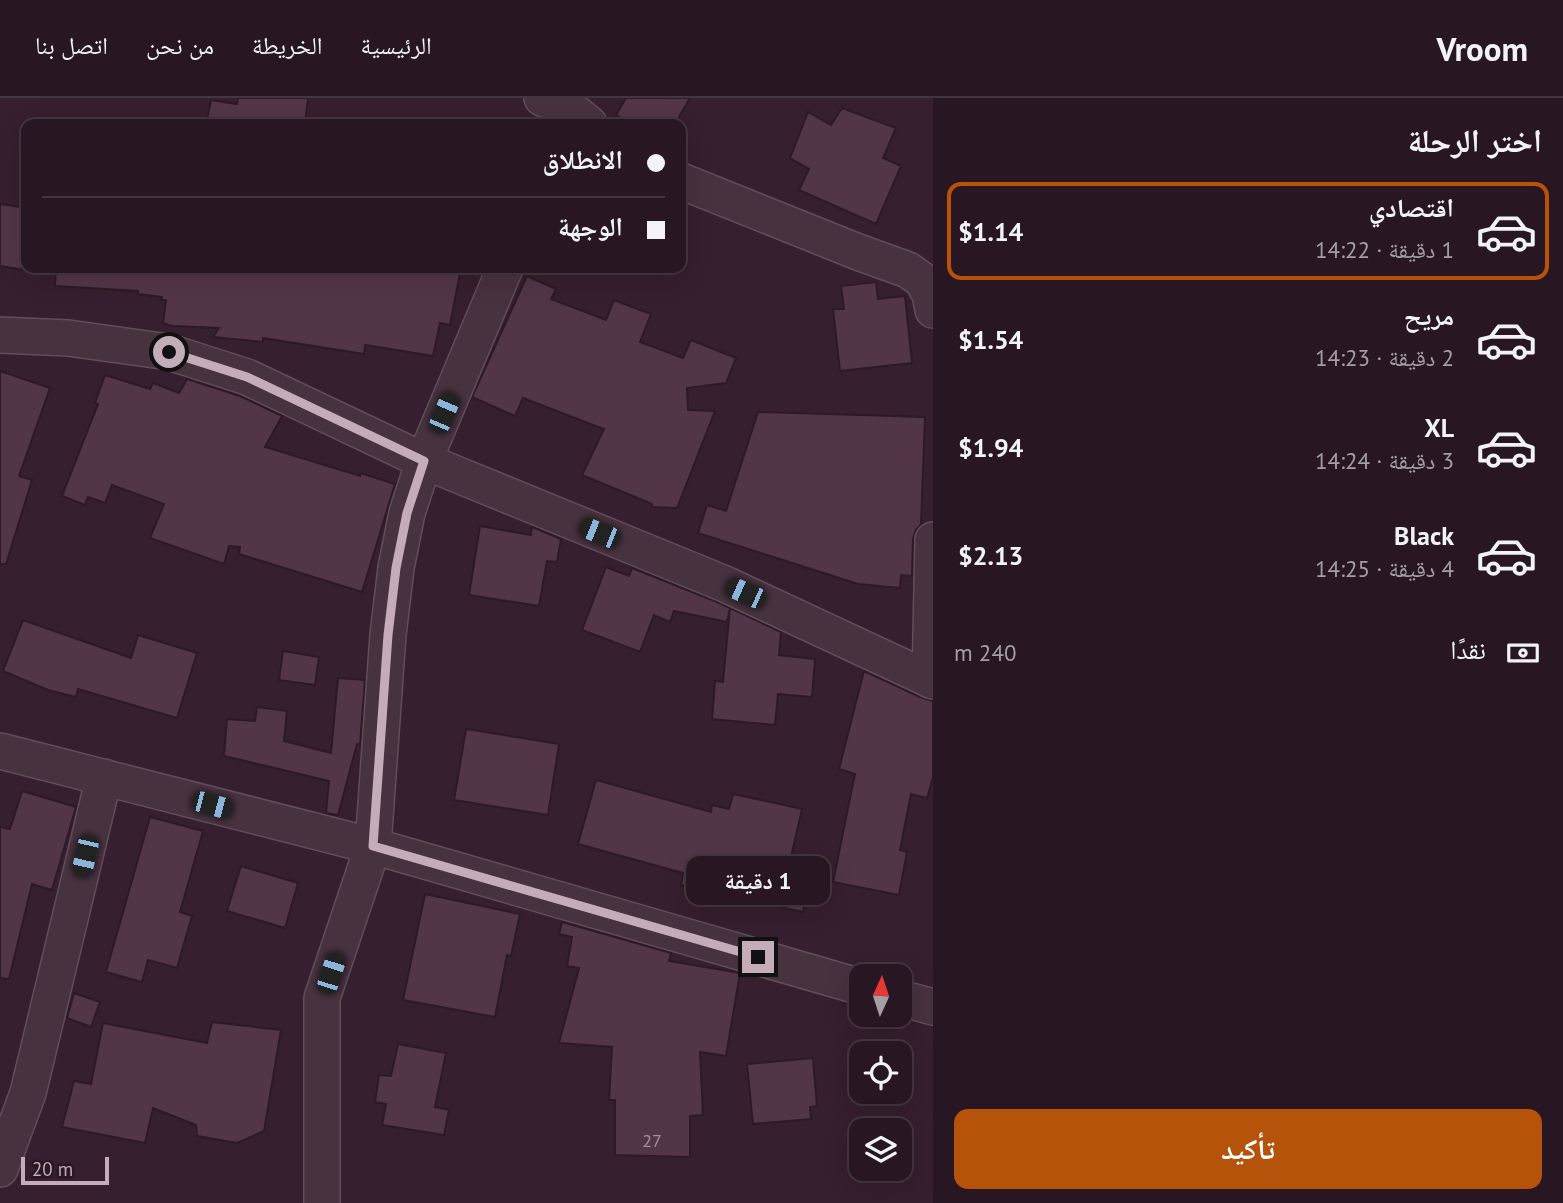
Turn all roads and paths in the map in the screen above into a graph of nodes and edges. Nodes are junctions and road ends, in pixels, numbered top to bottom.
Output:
1 (686, 183) edge
2 (503, 273) edge
3 (933, 310) edge
4 (0, 335) edge
5 (424, 461) junction
6 (933, 540) edge
7 (931, 680) edge
8 (0, 751) edge
9 (104, 777) junction
10 (373, 846) junction
11 (849, 984) edge
12 (912, 1001) edge
13 (933, 1007) edge
14 (0, 1169) edge
15 (323, 1203) edge

1 - 3 street
2 - 5 street
4 - 5 street
5 - 7 street
5 - 10 street
6 - 7 street
8 - 9 street
9 - 10 street
9 - 14 street
10 - 11 street
10 - 15 street
12 - 13 street

